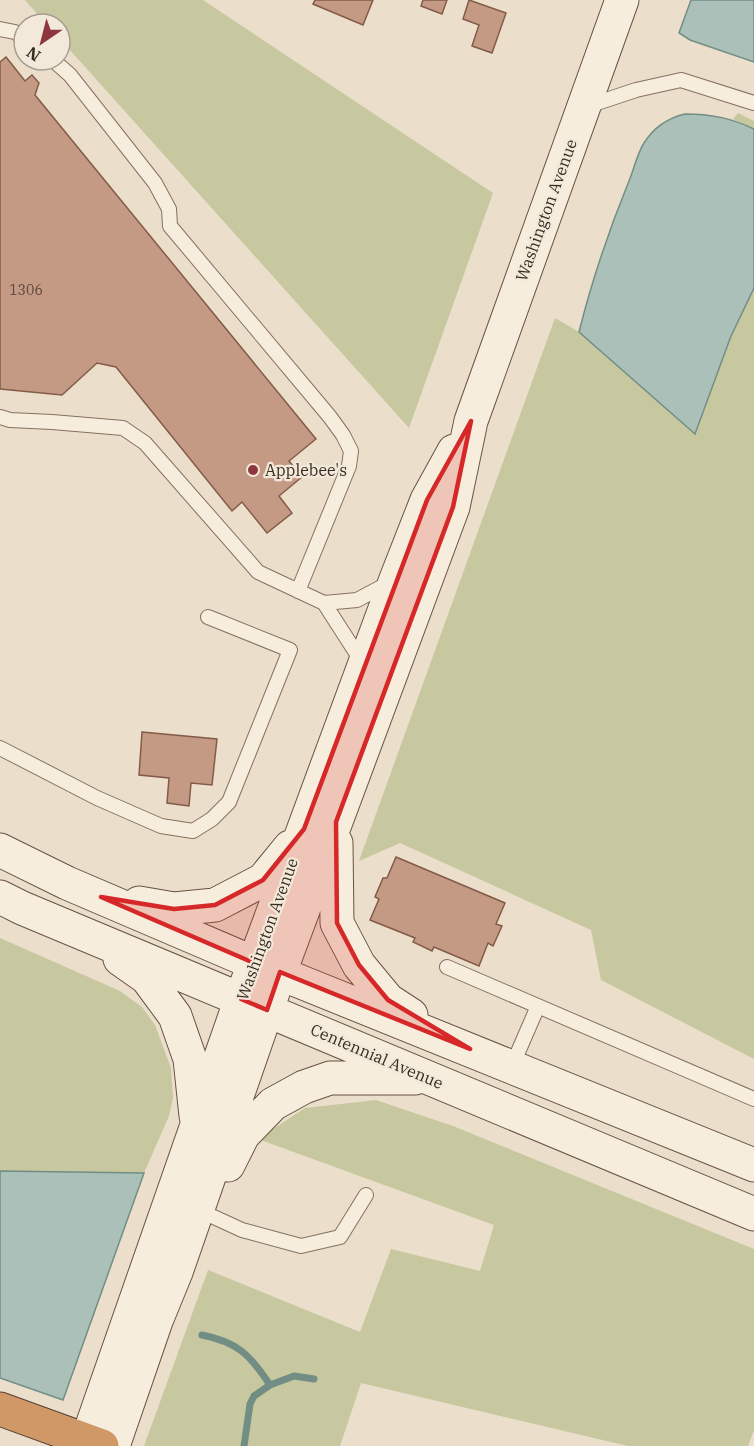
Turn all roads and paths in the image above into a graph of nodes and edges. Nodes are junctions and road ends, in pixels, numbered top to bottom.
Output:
1 (622, 0) edge
2 (67, 72) edge
3 (754, 103) edge
4 (583, 108) junction
5 (0, 417) edge
6 (471, 421) junction
7 (396, 579) junction
8 (298, 591) junction
9 (324, 603) junction
10 (208, 616) dead end
11 (365, 666) junction
12 (0, 748) edge
13 (336, 822) junction
14 (304, 829) junction
15 (0, 850) edge
16 (0, 897) edge
17 (100, 897) junction
18 (90, 936) junction
19 (267, 967) junction
20 (447, 967) dead end
21 (254, 1005) junction
22 (538, 1006) junction
23 (470, 1049) junction
24 (512, 1066) junction
25 (428, 1078) junction
26 (754, 1099) edge
27 (197, 1127) junction
28 (754, 1164) edge
29 (366, 1195) dead end
30 (205, 1213) junction
31 (754, 1214) edge
32 (176, 1272) junction
33 (0, 1409) edge
34 (97, 1445) edge

1 - 4 main road, Washington Avenue
2 - 8 lane
3 - 4 lane
4 - 6 main road, Washington Avenue
5 - 8 lane
6 - 7 main road, Washington Avenue
6 - 13 main road, Washington Avenue
7 - 9 lane
7 - 11 main road, Washington Avenue
8 - 9 lane
9 - 11 lane
10 - 12 lane
11 - 14 main road, Washington Avenue
13 - 19 main road, Washington Avenue
13 - 23 main road
14 - 17 main road
14 - 19 main road, Washington Avenue
15 - 17 main road
16 - 18 main road, Centennial Avenue
17 - 19 main road
18 - 21 main road, Centennial Avenue
18 - 27 main road
19 - 21 main road, Washington Avenue
19 - 23 main road
20 - 22 lane
21 - 25 main road, Centennial Avenue
21 - 27 main road, Washington Avenue
21 - 32 main road, Washington Avenue
22 - 24 lane
22 - 26 lane
23 - 24 main road
24 - 28 main road
25 - 30 main road
25 - 31 main road, Centennial Avenue
27 - 34 main road, Washington Avenue
29 - 30 lane
30 - 32 main road
32 - 34 main road, Washington Avenue
33 - 34 highway

